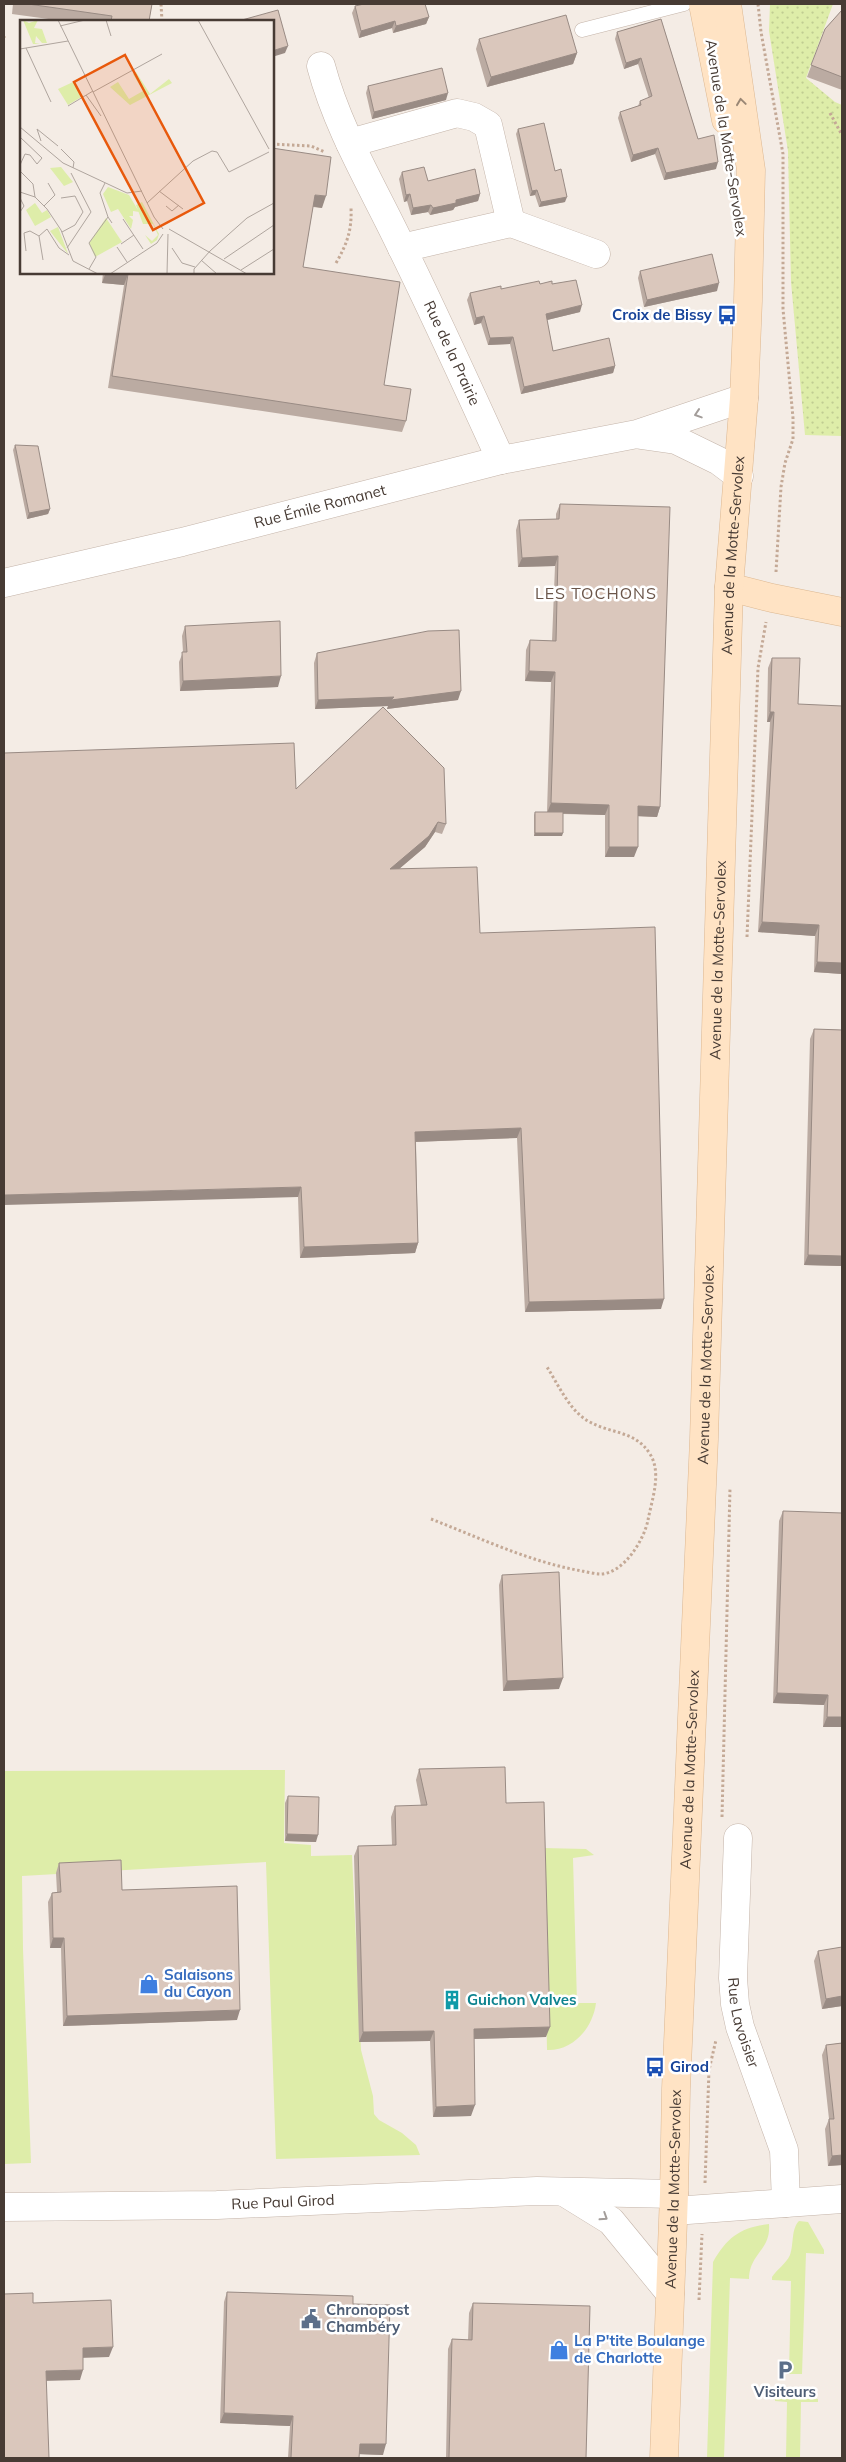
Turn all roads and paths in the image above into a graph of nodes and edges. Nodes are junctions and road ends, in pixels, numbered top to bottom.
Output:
1 (161, 4) edge
2 (684, 4) edge
3 (703, 4) edge
4 (727, 4) edge
5 (758, 4) edge
6 (162, 20) edge
7 (582, 30) dead end
8 (321, 66) dead end
9 (830, 114) dead end
10 (842, 135) edge
11 (274, 144) edge
12 (339, 149) junction
13 (349, 199) dead end
14 (512, 223) junction
15 (402, 248) junction
16 (596, 254) dead end
17 (336, 263) dead end
18 (747, 273) junction
19 (744, 398) junction
20 (637, 434) junction
21 (501, 460) junction
22 (739, 476) junction
23 (4, 583) edge
24 (729, 587) junction
25 (772, 598) junction
26 (842, 612) edge
27 (747, 946) dead end
28 (547, 1367) dead end
29 (731, 1483) dead end
30 (431, 1519) dead end
31 (730, 1832) joint
32 (716, 2037) dead end
33 (563, 2191) junction
34 (842, 2199) edge
35 (674, 2202) junction
36 (786, 2203) junction
37 (4, 2208) edge
38 (704, 2210) junction
39 (670, 2293) junction
40 (698, 2308) dead end
41 (664, 2458) edge

1 - 6 path
2 - 7 lane
3 - 18 main road, Avenue de la Motte-Servolex
18 -> 4 main road, Avenue de la Motte-Servolex
5 - 25 path
8 - 12 street, Rue de la Prairie
9 - 10 path
11 - 12 path
12 - 14 street
12 - 15 street, Rue de la Prairie
13 - 17 path
14 - 15 street
14 - 16 street
15 - 21 street, Rue de la Prairie
18 - 19 main road, Avenue de la Motte-Servolex
19 -> 20 street, Rue Émile Romanet
19 - 22 main road, Avenue de la Motte-Servolex
20 - 21 street, Rue Émile Romanet
20 - 22 street, Rue Émile Romanet
21 - 23 street, Rue Émile Romanet
22 - 24 main road, Avenue de la Motte-Servolex
24 - 25 main road
24 - 35 main road, Avenue de la Motte-Servolex
25 - 26 main road
25 - 27 path
28 - 30 path
29 - 31 path
31 - 36 street, Rue Lavoisier
32 - 38 path
33 - 35 street, Rue Paul Girod
33 - 37 street, Rue Paul Girod
33 -> 39 street
34 - 36 street, Rue Paul Girod
35 - 38 street, Rue Paul Girod
35 - 39 main road, Avenue de la Motte-Servolex
36 - 38 street, Rue Paul Girod
38 - 40 path
39 - 41 main road, Avenue de la Motte-Servolex

